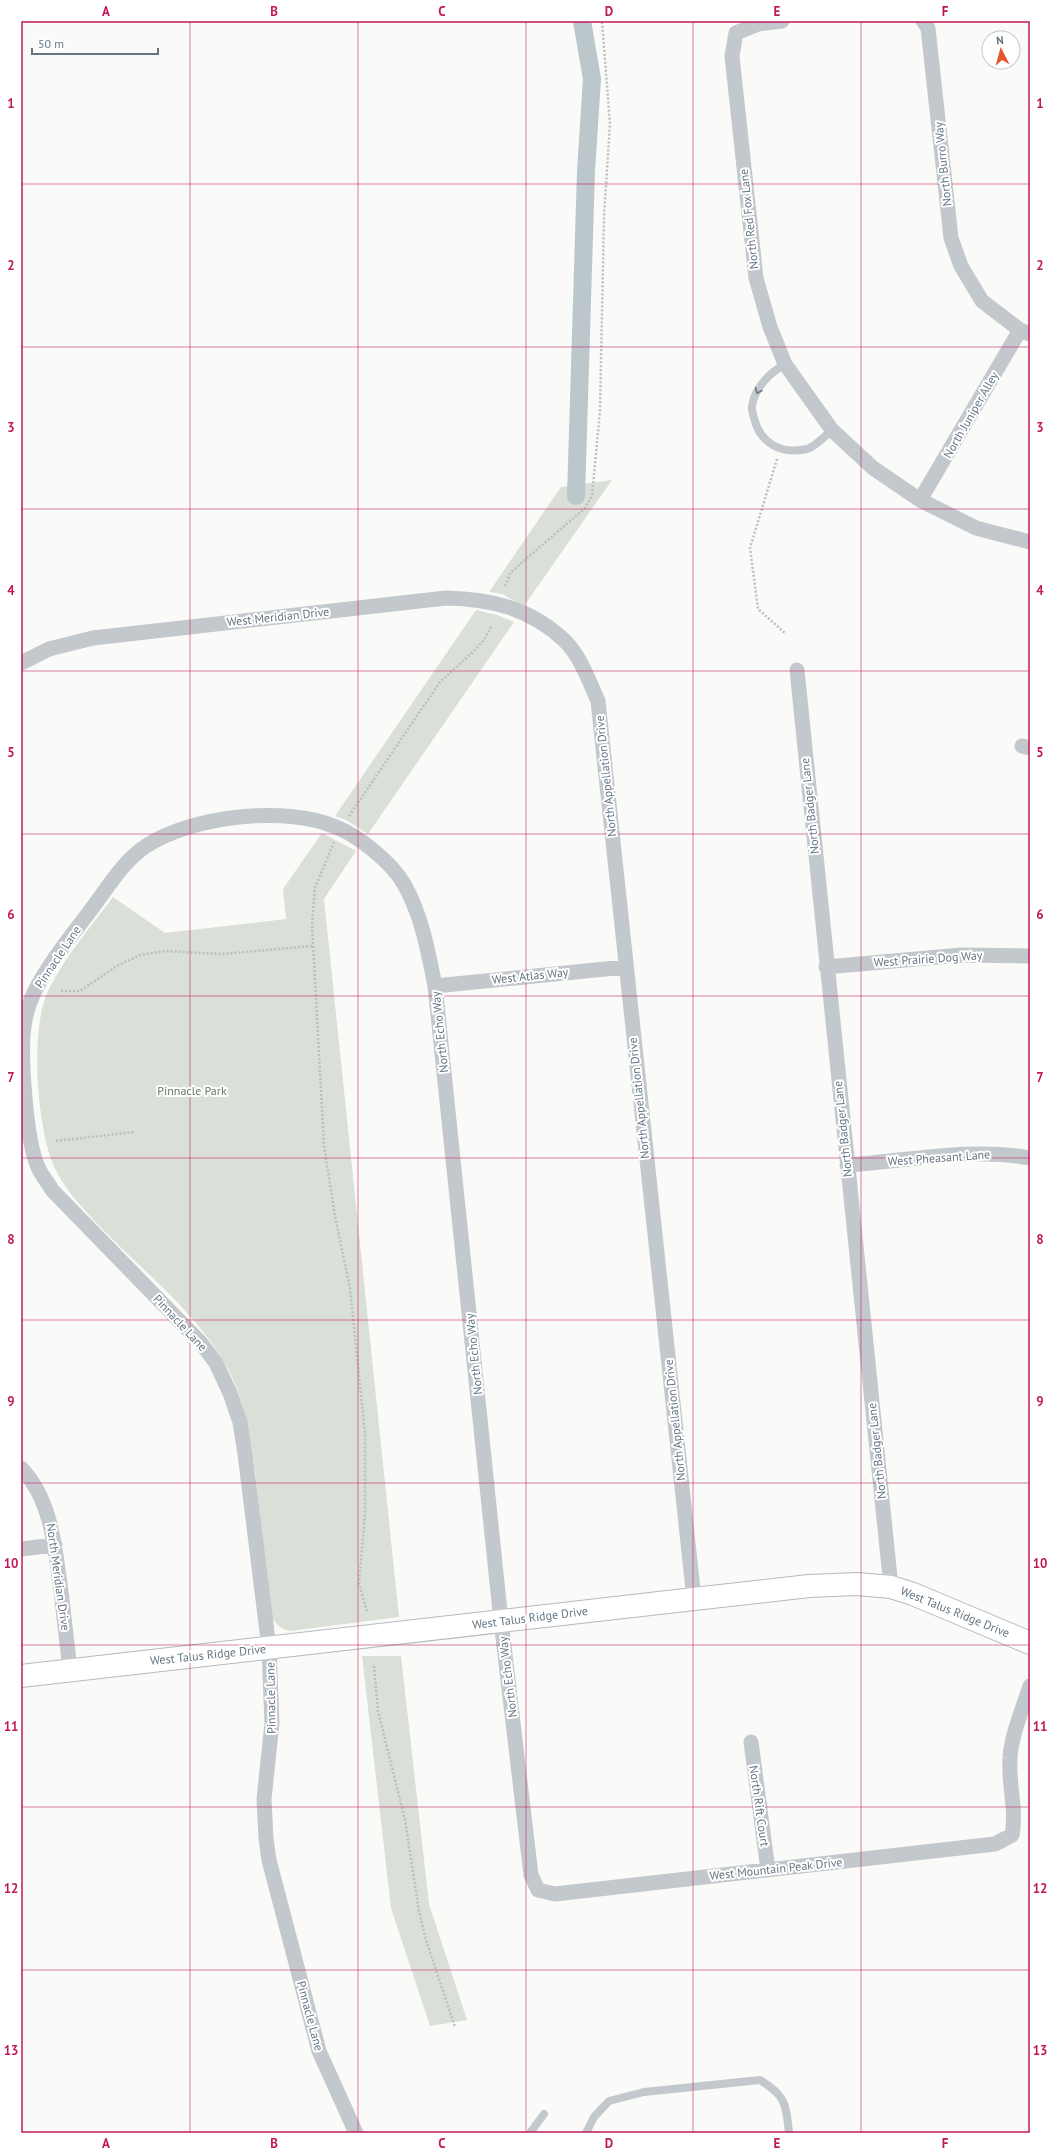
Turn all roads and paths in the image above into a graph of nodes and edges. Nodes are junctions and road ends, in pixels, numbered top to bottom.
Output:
1 (602, 21) edge
2 (782, 21) edge
3 (923, 21) edge
4 (1025, 332) edge
5 (785, 364) junction
6 (832, 430) junction
7 (777, 459) dead end
8 (920, 500) junction
9 (1030, 542) edge
10 (505, 586) dead end
11 (536, 619) joint
12 (492, 625) dead end
13 (786, 634) dead end
14 (21, 664) edge
15 (797, 670) dead end
16 (341, 829) junction
17 (360, 840) joint
18 (313, 946) junction
19 (1030, 956) edge
20 (625, 967) junction
21 (826, 967) junction
22 (435, 986) junction
23 (61, 991) dead end
24 (23, 1088) edge
25 (134, 1132) dead end
26 (56, 1141) dead end
27 (1030, 1158) edge
28 (847, 1165) junction
29 (21, 1468) edge
30 (55, 1545) junction
31 (21, 1549) edge
32 (891, 1587) junction
33 (694, 1599) junction
34 (367, 1612) dead end
35 (501, 1621) junction
36 (1030, 1643) edge
37 (269, 1648) junction
38 (374, 1666) dead end
39 (70, 1670) junction
40 (21, 1676) edge
41 (1030, 1686) edge
42 (751, 1742) dead end
43 (768, 1870) junction
44 (538, 1890) joint
45 (455, 2026) dead end
46 (544, 2114) dead end
47 (351, 2131) edge
48 (530, 2133) edge
49 (586, 2133) edge
50 (789, 2133) edge

1 - 10 path
2 - 5 street, North Red Fox Lane
3 - 4 street, North Burro Way
4 - 8 street, North Juniper Alley
5 - 6 street, North Red Fox Lane
5 -> 6 lane
6 - 8 street, North Red Fox Lane
7 - 13 path
8 - 9 street, North Red Fox Lane
11 - 14 street, West Meridian Drive
11 - 20 street, North Appellation Drive
12 - 16 path
15 - 21 street, North Badger Lane
16 - 17 street, Pinnacle Lane
16 - 18 path
16 - 24 street, Pinnacle Lane
17 - 22 street, North Echo Way
18 - 23 path
18 - 34 path
19 - 21 street, West Prairie Dog Way
20 - 22 street, West Atlas Way
20 - 33 street, North Appellation Drive
21 - 28 street, North Badger Lane
22 - 35 street, North Echo Way
24 - 37 street, Pinnacle Lane
25 - 26 path
27 - 28 street, West Pheasant Lane
28 - 32 street, North Badger Lane
29 - 30 street, North Meridian Drive
30 - 31 street
30 - 39 street, North Meridian Drive
32 - 33 street, West Talus Ridge Drive
32 - 36 street, West Talus Ridge Drive
33 - 35 street, West Talus Ridge Drive
35 - 37 street, West Talus Ridge Drive
35 - 44 street, North Echo Way
37 - 39 street, West Talus Ridge Drive
37 - 47 street, Pinnacle Lane
38 - 45 path
39 - 40 street, West Talus Ridge Drive
41 - 43 street, West Mountain Peak Drive
42 - 43 street, North Rift Court
43 - 44 street, West Mountain Peak Drive
46 - 48 lane
49 - 50 lane

